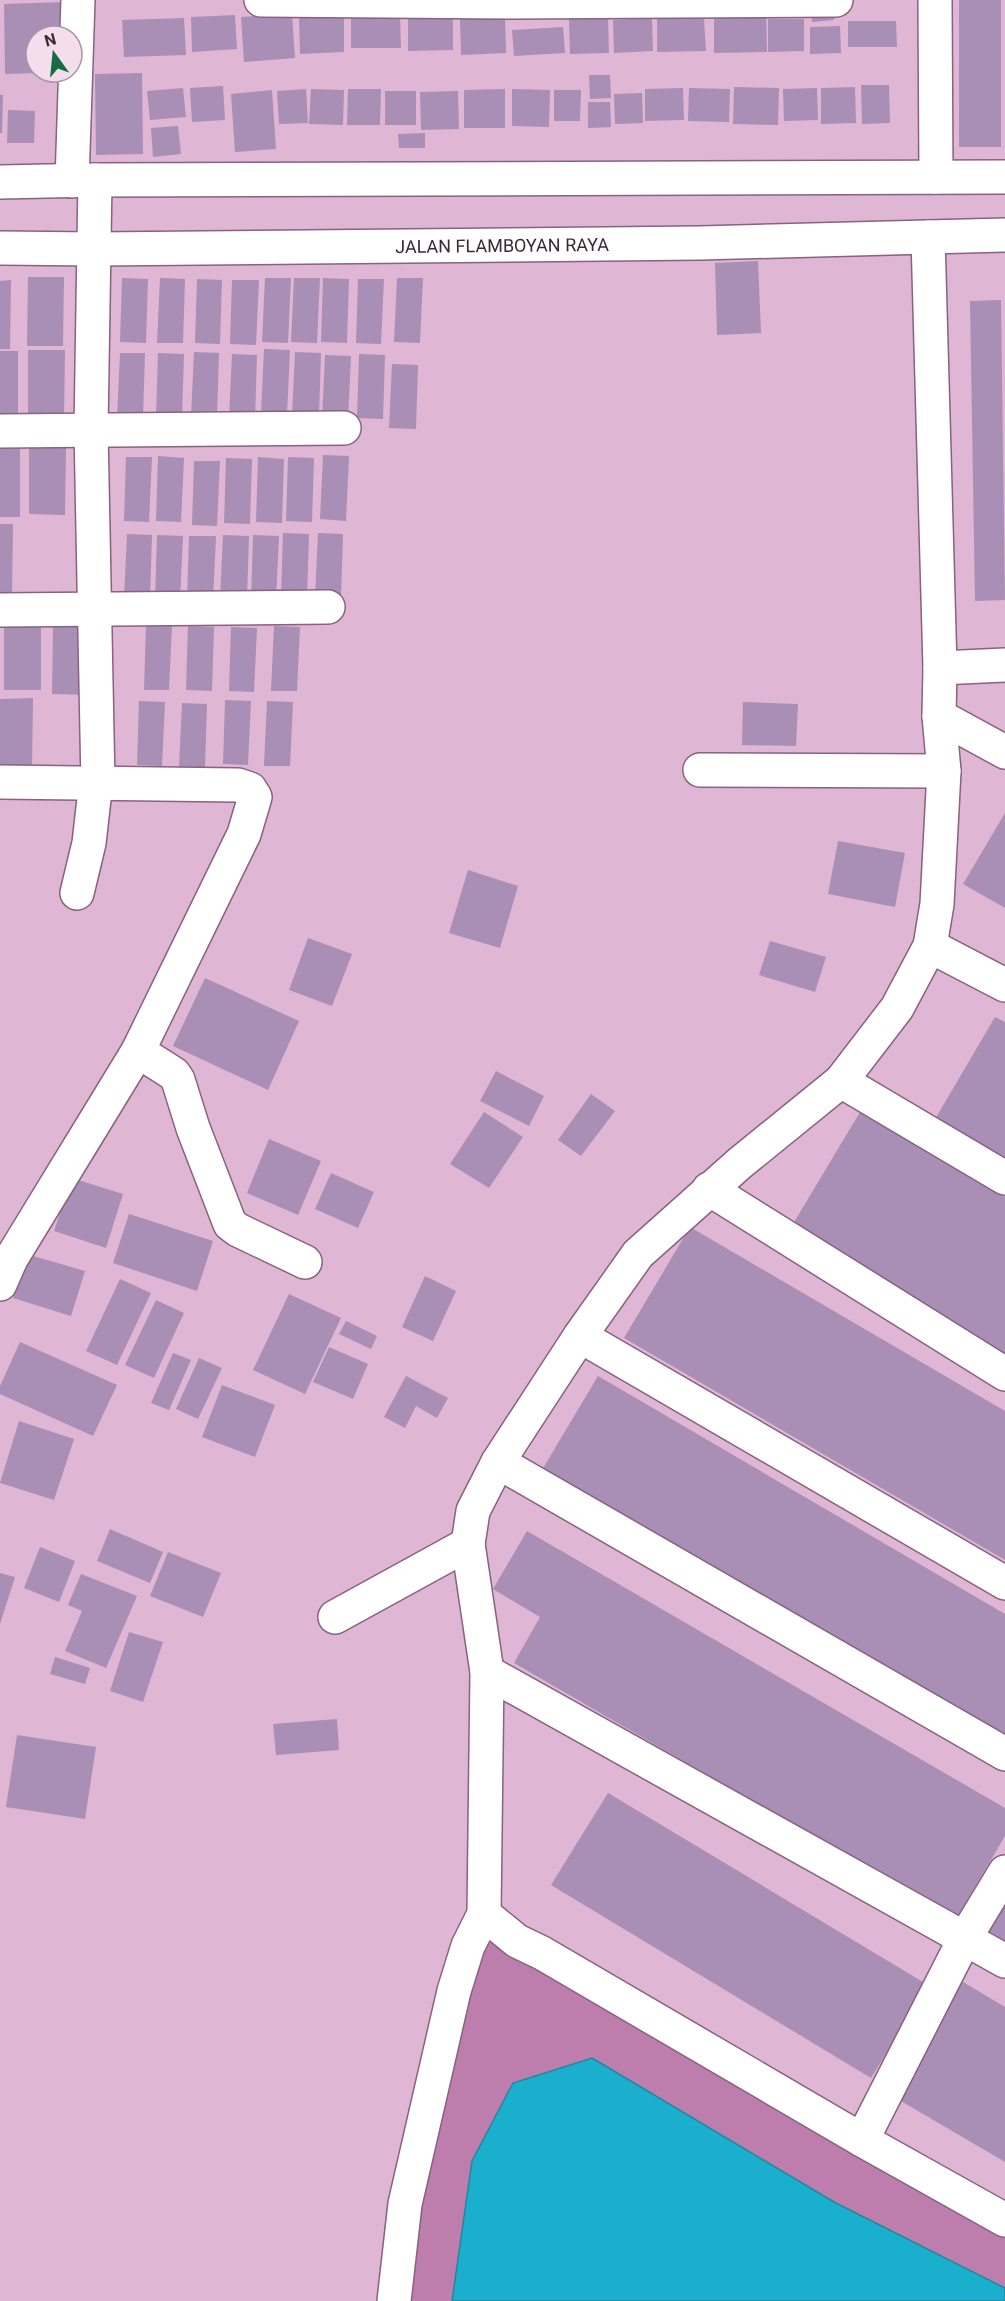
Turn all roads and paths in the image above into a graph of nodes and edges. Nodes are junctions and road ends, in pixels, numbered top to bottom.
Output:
1 (78, 0) edge
2 (261, 0) edge
3 (836, 0) edge
4 (935, 0) edge
5 (936, 177) junction
6 (1005, 177) edge
7 (84, 180) junction
8 (0, 182) edge
9 (1005, 235) edge
10 (928, 237) junction
11 (0, 248) edge
12 (96, 249) junction
13 (344, 428) dead end
14 (91, 430) junction
15 (0, 431) edge
16 (328, 607) dead end
17 (0, 609) edge
18 (96, 610) junction
19 (1005, 665) edge
20 (940, 668) junction
21 (939, 716) junction
22 (1005, 752) edge
23 (700, 770) dead end
24 (944, 771) junction
25 (0, 782) edge
26 (98, 784) junction
27 (77, 893) dead end
28 (930, 946) junction
29 (1005, 986) edge
30 (138, 1051) junction
31 (841, 1082) junction
32 (1005, 1178) edge
33 (709, 1189) junction
34 (305, 1262) dead end
35 (0, 1284) edge
36 (580, 1336) junction
37 (1005, 1374) edge
38 (498, 1462) junction
39 (468, 1544) junction
40 (1005, 1582) edge
41 (335, 1617) dead end
42 (487, 1671) junction
43 (1005, 1754) edge
44 (1005, 1872) edge
45 (484, 1914) junction
46 (965, 1938) junction
47 (1005, 1961) edge
48 (862, 2140) junction
49 (1005, 2220) edge
50 (394, 2301) edge

1 - 7 street
2 - 3 street
4 - 5 street
5 - 6 street
5 - 7 street
7 - 8 street
7 - 12 street
9 - 10 street, JALAN FLAMBOYAN RAYA
10 - 12 street, JALAN FLAMBOYAN RAYA
10 - 20 street
11 - 12 street, JALAN FLAMBOYAN RAYA
12 - 14 street
13 - 14 street
14 - 15 street
14 - 18 street
16 - 18 street
17 - 18 street
18 - 26 street
19 - 20 street
20 - 21 street
21 - 22 street
21 - 24 street
23 - 24 street
24 - 28 street
25 - 26 street
26 - 27 street
26 - 30 street
28 - 29 street
28 - 31 street
30 - 34 street
30 - 35 street
31 - 32 street
31 - 33 street
33 - 36 street
33 - 37 street
36 - 38 street
36 - 40 street
38 - 39 street
38 - 43 street
39 - 41 street
39 - 42 street
42 - 45 street
42 - 46 street
44 - 46 street
45 - 48 street
45 - 50 street
46 - 47 street
46 - 48 street
48 - 49 street

